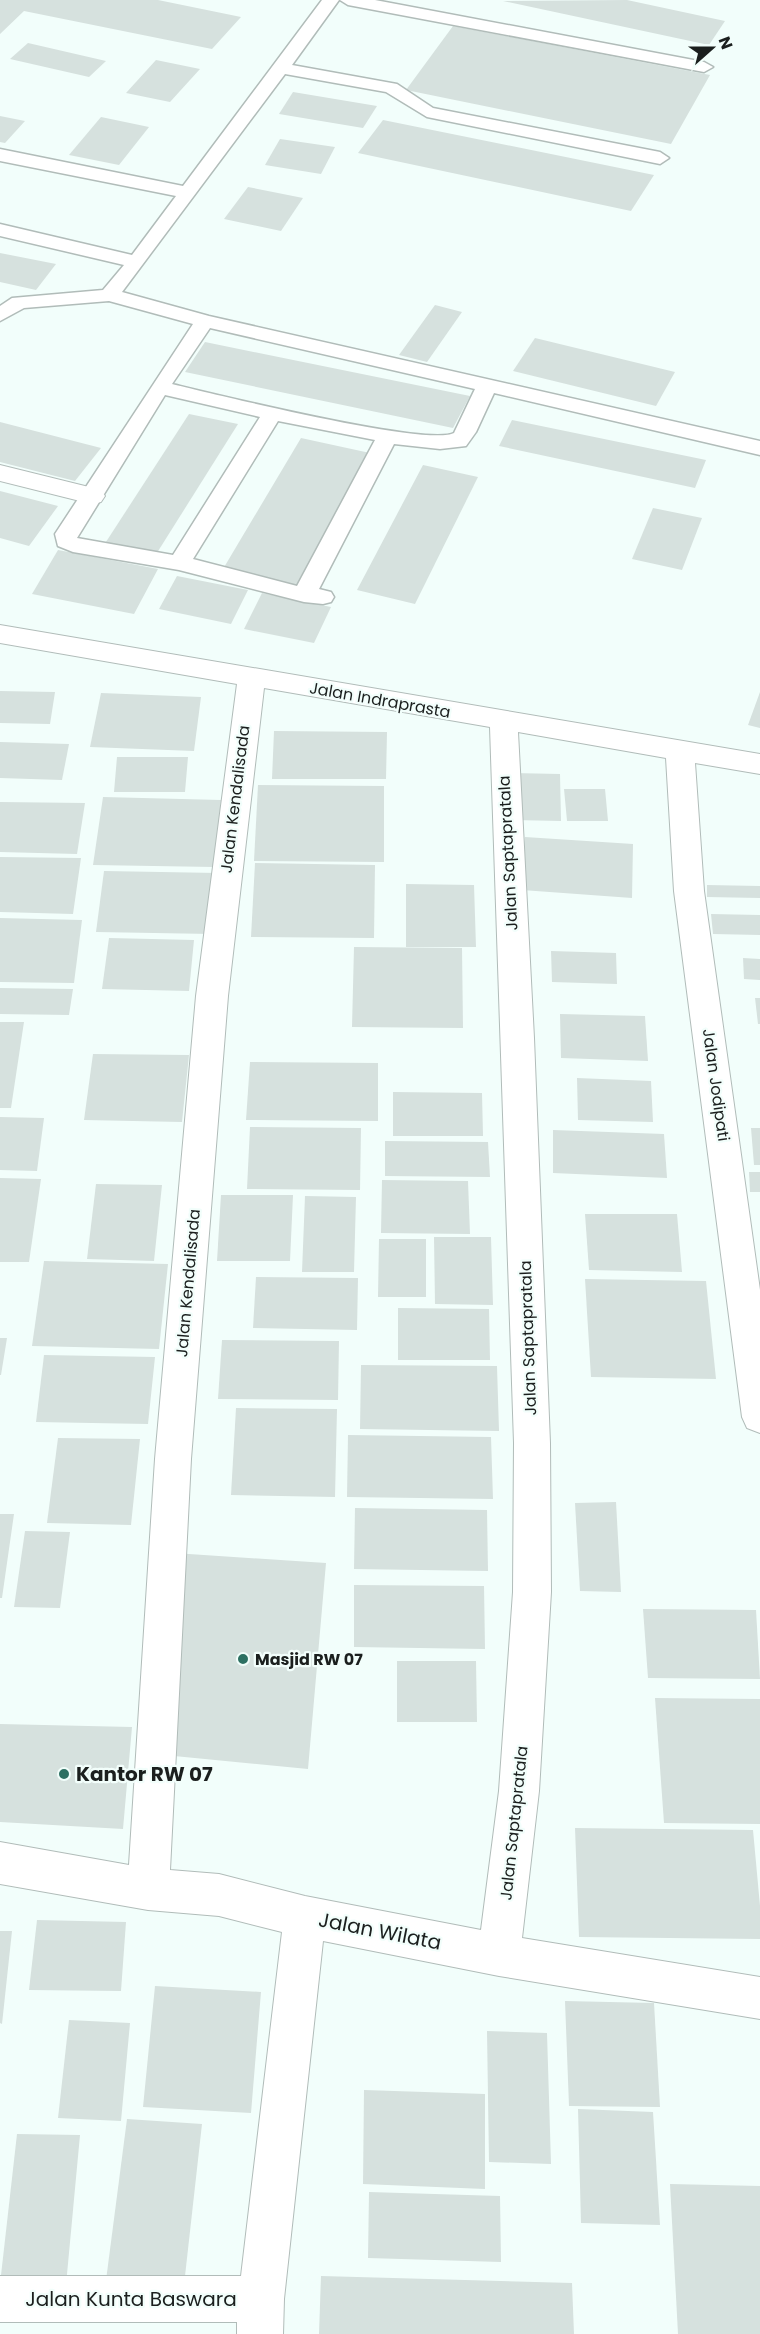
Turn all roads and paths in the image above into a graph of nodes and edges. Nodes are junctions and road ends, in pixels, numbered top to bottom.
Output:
1 (348, 0) edge
2 (324, 1) edge
3 (704, 67) dead end
4 (279, 68) junction
5 (0, 155) edge
6 (660, 158) dead end
7 (189, 193) junction
8 (0, 230) edge
9 (137, 262) junction
10 (109, 295) junction
11 (0, 315) edge
12 (205, 321) junction
13 (487, 385) junction
14 (159, 388) junction
15 (273, 412) junction
16 (387, 437) junction
17 (760, 448) edge
18 (0, 473) edge
19 (92, 496) junction
20 (179, 563) junction
21 (0, 634) edge
22 (252, 678) junction
23 (504, 721) junction
24 (680, 751) junction
25 (760, 765) edge
26 (760, 1417) edge
27 (0, 1863) edge
28 (148, 1889) junction
29 (305, 1917) junction
30 (499, 1955) junction
31 (760, 1998) edge
32 (0, 2299) edge
33 (261, 2317) edge

1 - 3 lane
2 - 4 lane
4 - 6 lane
4 - 7 lane
5 - 7 lane
7 - 9 lane
8 - 9 lane
9 - 10 lane
10 - 11 lane
10 - 12 lane
12 - 13 lane
12 - 14 lane
13 - 16 lane
13 - 17 lane
14 - 15 lane
14 - 19 lane
15 - 16 lane
15 - 20 lane
16 - 20 lane
18 - 19 street
19 - 20 lane
21 - 22 street, Jalan Indraprasta
22 - 23 street, Jalan Indraprasta
22 - 28 street, Jalan Kendalisada
23 - 24 street, Jalan Indraprasta
23 - 30 street, Jalan Saptapratala
24 - 25 street, Jalan Indraprasta
24 - 26 street, Jalan Jodipati
27 - 28 street, Jalan Wilata
28 - 29 street, Jalan Wilata
29 - 30 street, Jalan Wilata
29 - 33 street
30 - 31 street, Jalan Wilata
32 - 33 street, Jalan Kunta Baswara

